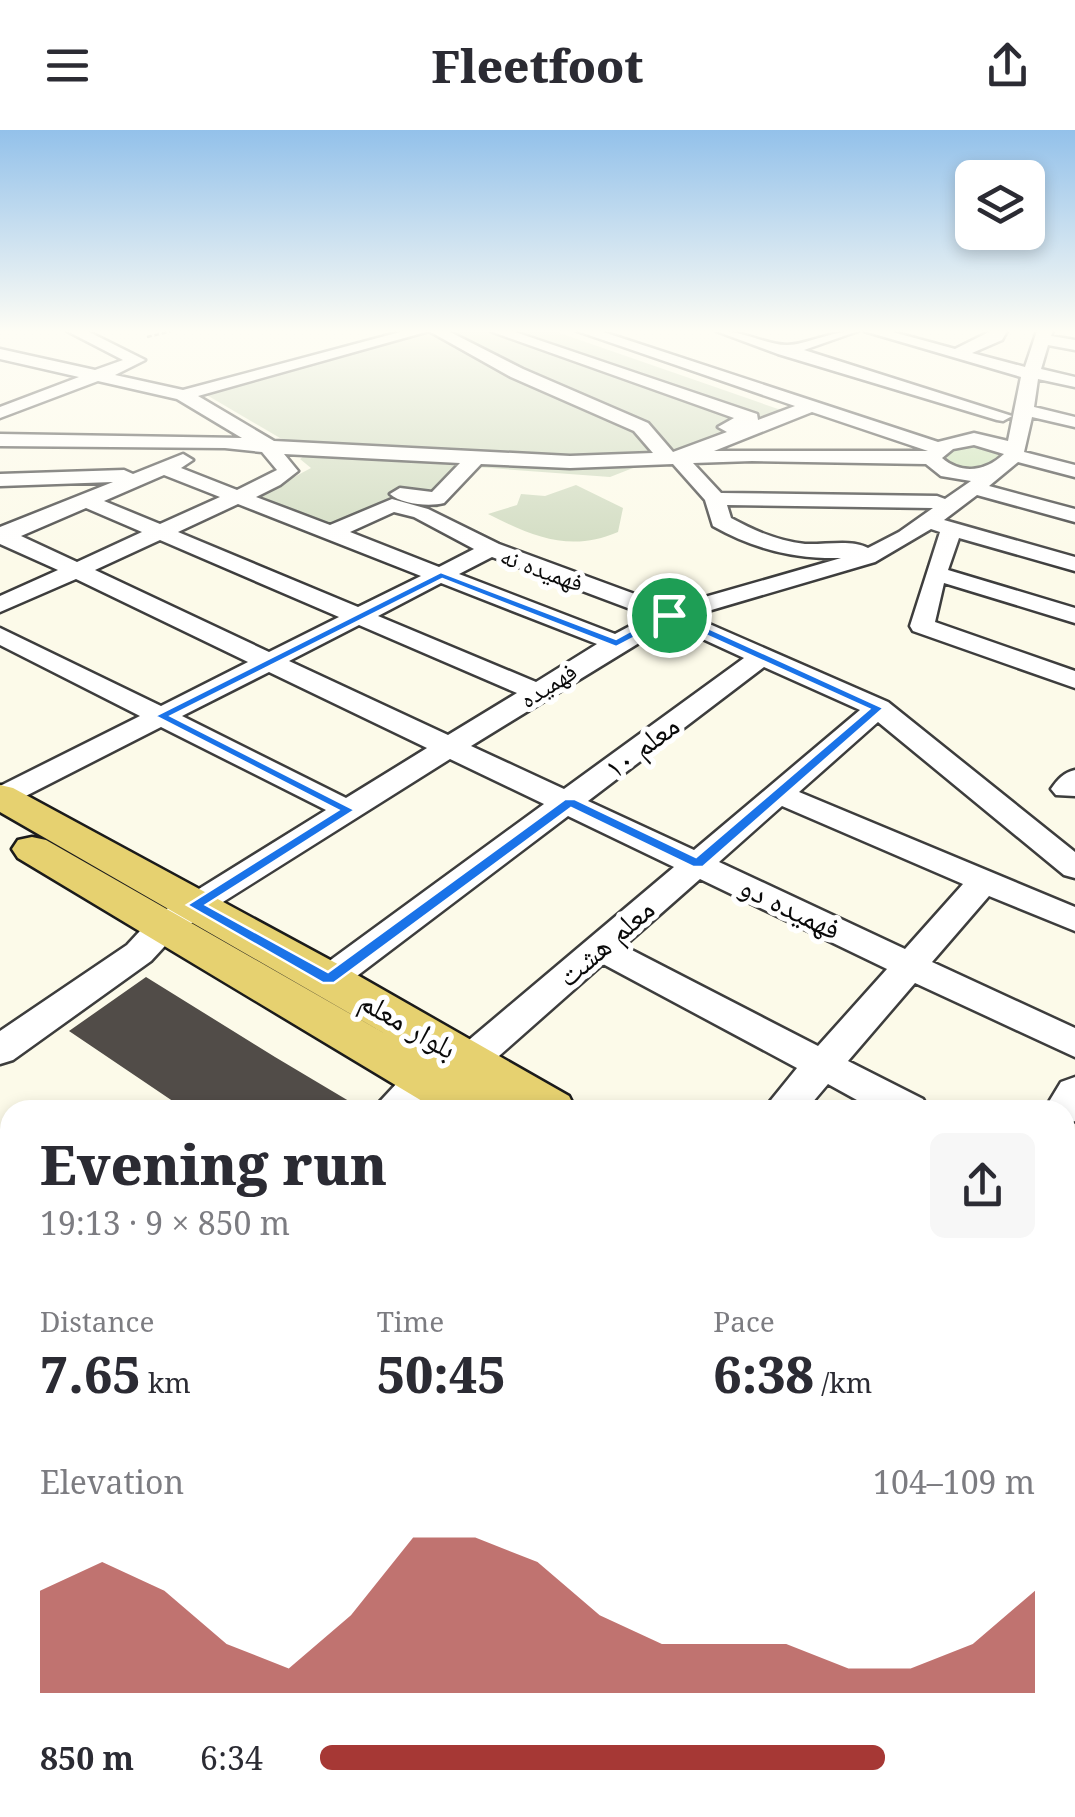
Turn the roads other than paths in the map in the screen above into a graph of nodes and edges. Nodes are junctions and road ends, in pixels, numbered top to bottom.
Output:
1 (207, 410) edge
2 (601, 410) edge
3 (727, 410) edge
4 (802, 410) edge
5 (821, 410) edge
6 (982, 410) edge
7 (1012, 410) edge
8 (1022, 410) edge
9 (1044, 410) edge
10 (0, 415) edge
11 (1003, 416) junction
12 (1075, 422) edge
13 (29, 424) dead end
14 (974, 439) junction
15 (0, 440) edge
16 (226, 442) junction
17 (266, 445) junction
18 (680, 456) junction
19 (935, 457) junction
20 (476, 458) junction
21 (1009, 459) junction
22 (1075, 470) edge
23 (155, 472) junction
24 (0, 480) edge
25 (973, 488) junction
26 (400, 494) dead end
27 (241, 496) junction
28 (716, 499) junction
29 (86, 501) junction
30 (1075, 516) edge
31 (938, 517) junction
32 (161, 532) junction
33 (333, 532) junction
34 (1, 535) edge
35 (884, 548) junction
36 (491, 549) junction
37 (1075, 564) edge
38 (77, 570) junction
39 (934, 572) junction
40 (441, 575) junction
41 (0, 605) edge
42 (669, 615) junction
43 (359, 616) junction
44 (1075, 616) edge
45 (0, 635) edge
46 (616, 643) junction
47 (762, 656) junction
48 (271, 661) junction
49 (1075, 680) edge
50 (538, 692) junction
51 (878, 708) junction
52 (156, 719) junction
53 (452, 746) junction
54 (778, 794) junction
55 (570, 802) junction
56 (1, 808) edge
57 (348, 810) junction
58 (698, 864) junction
59 (1075, 868) edge
60 (983, 882) junction
61 (180, 915) junction
62 (1075, 920) edge
63 (600, 948) junction
64 (910, 965) junction
65 (328, 980) junction
66 (1075, 1044) edge
67 (0, 1050) edge
68 (470, 1060) junction
69 (823, 1065) junction
70 (425, 1077) junction
71 (402, 1100) edge
72 (461, 1100) edge
73 (536, 1100) edge
74 (792, 1100) edge
75 (890, 1100) edge

1 - 17 street
2 - 18 street
3 - 18 street
4 - 18 street
5 - 19 street
6 - 11 street
7 - 11 street
8 - 21 street
9 - 12 street
10 - 13 street
11 - 14 street
14 - 19 street
14 - 21 street
15 - 16 street
16 - 17 street
16 - 23 street
17 - 20 street
17 - 27 street
18 - 19 street
18 - 20 street
18 - 28 street
19 - 21 street
19 - 31 street
20 - 26 street
21 - 22 street
21 - 25 street, فهمیده
23 - 24 street
23 - 27 street
23 - 29 street
25 - 30 street
25 - 31 street, فهمیده
27 - 32 street
27 - 33 street
28 - 31 street
28 - 35 street
29 - 32 street
29 - 34 street
31 - 35 street, فهمیده
31 - 37 street
31 - 39 street
32 - 38 street
32 - 43 street
33 - 36 street
33 - 40 street
34 - 38 street, فهمیده دو
35 - 42 street, فهمیده
36 - 40 street, فهمیده نه
36 - 42 street, فهمیده نه
38 - 41 street
38 - 48 street, فهمیده دو
39 - 44 street
39 - 49 street
40 - 43 street, فهمیده نه
40 - 46 street
42 - 46 street, فهمیده
42 - 47 street, فهمیده نه
43 - 48 street, فهمیده نه
43 - 50 street
45 - 52 street
46 - 50 street, فهمیده
47 - 51 street, فهمیده نه
47 - 55 street, معلم ۱۰
48 - 52 street, فهمیده نه
48 - 53 street, فهمیده دو
50 - 53 street, فهمیده
51 - 54 street, معلم هشت
51 - 59 street, فهمیده نه
52 - 56 street, فهمیده نه
52 - 57 street
53 - 55 street, فهمیده دو
53 - 57 street, فهمیده
54 - 58 street, معلم هشت
54 - 60 street
55 - 58 street, فهمیده دو
55 - 65 street, معلم ۱۰
56 - 61 main road, بلوار معلم
57 - 61 street, فهمیده
58 - 63 street, معلم هشت
58 - 64 street, فهمیده دو
60 - 62 street
60 - 64 street
61 - 65 main road, بلوار معلم
61 - 67 street, فهمیده
61 - 70 main road, بلوار معلم
63 - 68 street, معلم هشت
63 - 69 street
64 - 66 street, فهمیده دو
64 - 69 street
65 - 68 main road, بلوار معلم
68 - 73 main road, بلوار معلم
69 - 74 street
69 - 75 street
70 - 71 street
70 - 72 main road, بلوار معلم

